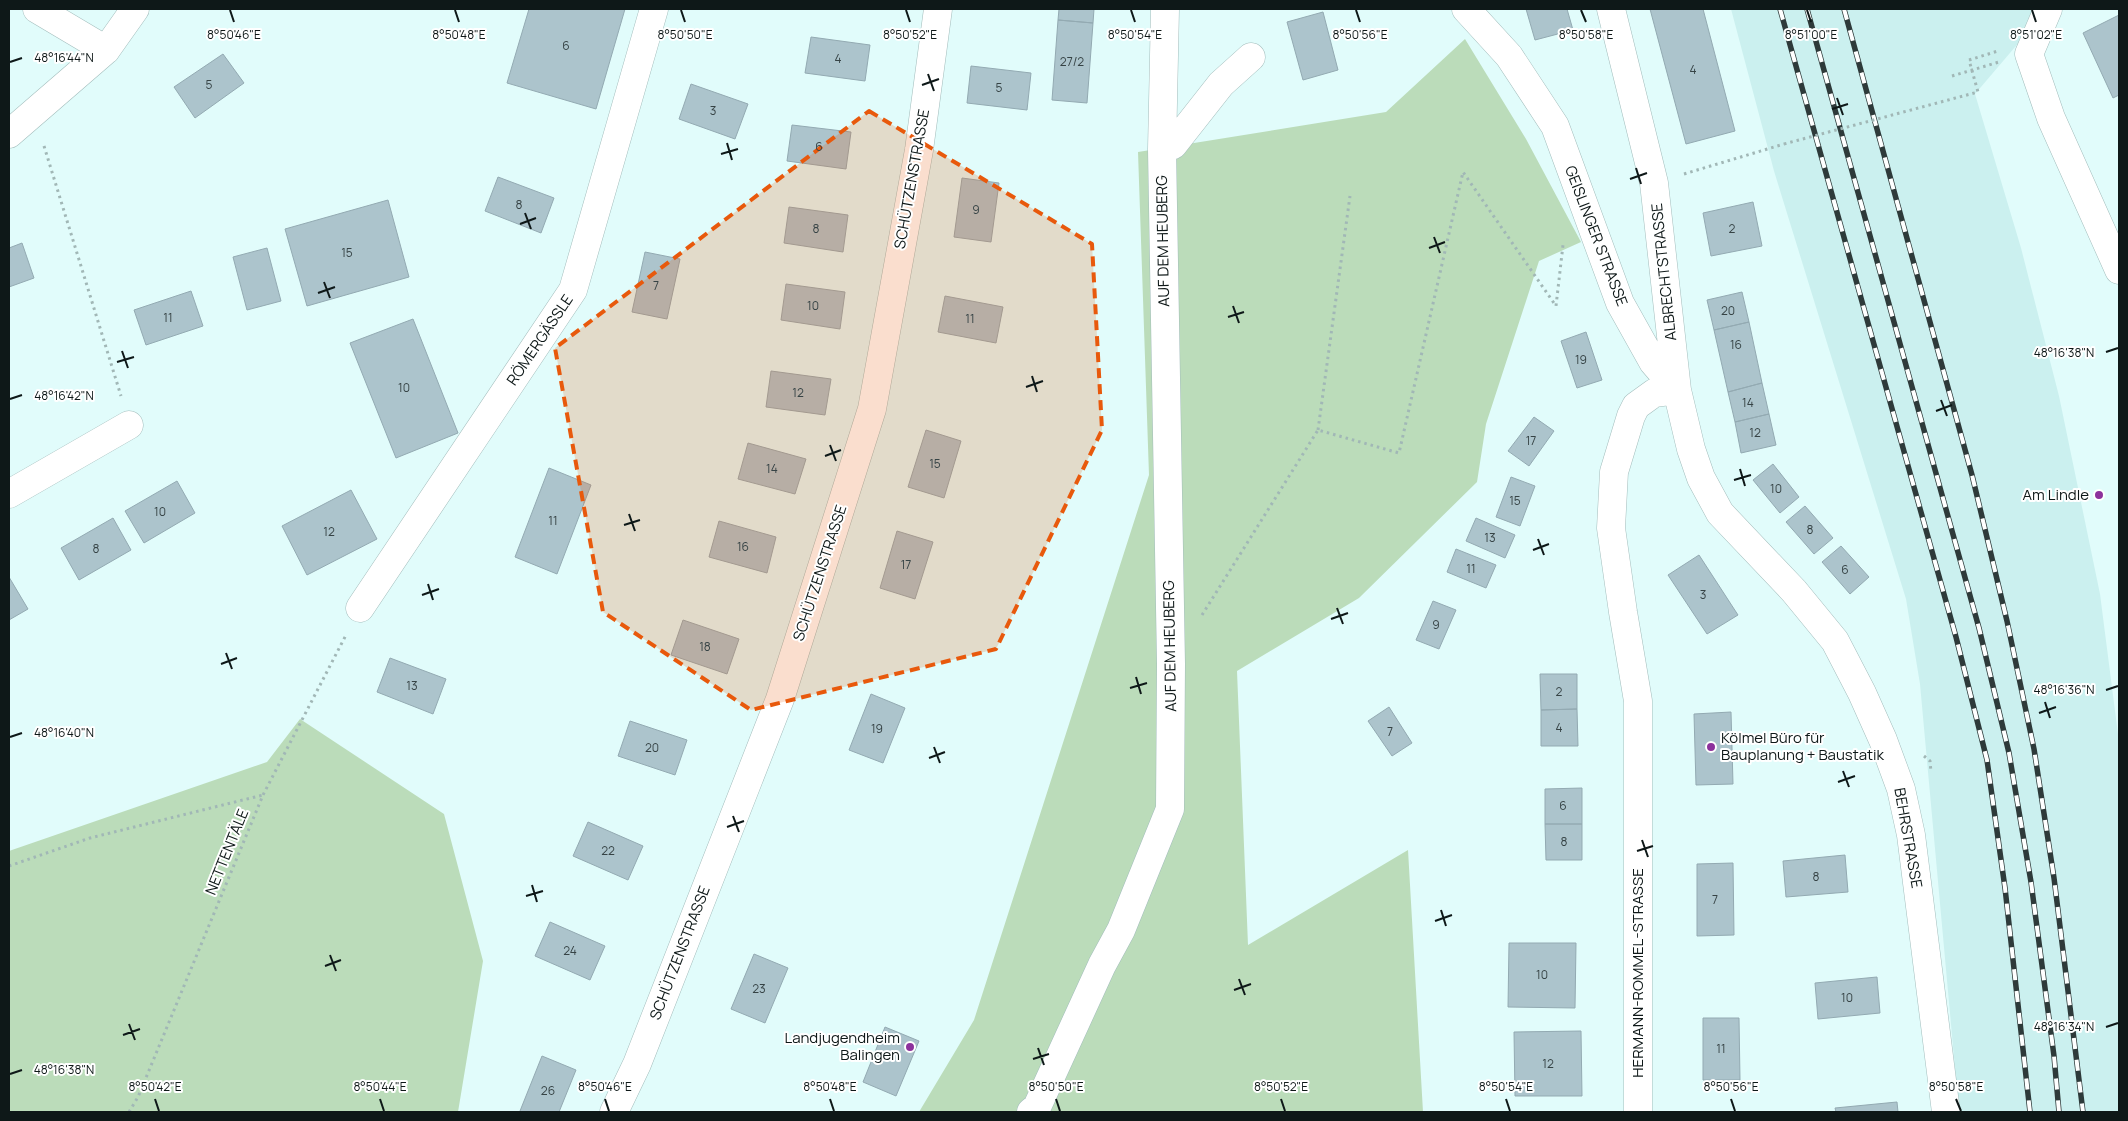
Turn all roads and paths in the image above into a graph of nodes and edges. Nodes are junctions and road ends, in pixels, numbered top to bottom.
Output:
1 (36, 9) edge
2 (135, 9) edge
3 (654, 9) edge
4 (938, 9) edge
5 (1165, 9) edge
6 (1466, 9) edge
7 (1611, 9) edge
8 (2048, 9) edge
9 (106, 50) junction
10 (2002, 50) dead end
11 (1250, 57) dead end
12 (1965, 72) dead end
13 (1952, 76) dead end
14 (9, 134) edge
15 (1162, 149) junction
16 (50, 166) dead end
17 (1654, 183) junction
18 (1350, 196) dead end
19 (1564, 239) dead end
20 (2119, 270) edge
21 (112, 360) dead end
22 (1677, 390) junction
23 (130, 425) dead end
24 (1318, 430) junction
25 (9, 494) edge
26 (1794, 591) joint
27 (360, 608) joint
28 (1198, 623) dead end
29 (263, 795) junction
30 (9, 866) edge
31 (130, 1112) edge
32 (614, 1112) edge
33 (1031, 1112) edge
34 (1638, 1112) edge
35 (1946, 1112) edge

1 - 9 street
2 - 9 street
3 - 27 street, RÖMERGÄSSLE
4 - 32 street, SCHÜTZENSTRASSE
5 - 15 street, AUF DEM HEUBERG
6 - 22 street, GEISLINGER STRASSE
7 - 17 street, ALBRECHTSTRASSE
8 - 20 street
9 - 14 street
10 - 17 path, bridge
11 - 15 street
12 - 13 path
15 - 33 street, AUF DEM HEUBERG
16 - 21 path
17 - 22 street, ALBRECHTSTRASSE
18 - 24 path
19 - 24 path
22 - 26 street, GEISLINGER STRASSE
22 - 34 street, HERMANN-ROMMEL-STRASSE
23 - 25 street
24 - 28 path
26 - 35 street, BEHRSTRASSE
27 - 29 path, NETTENTÄLE
29 - 30 path
29 - 31 path, NETTENTÄLE

